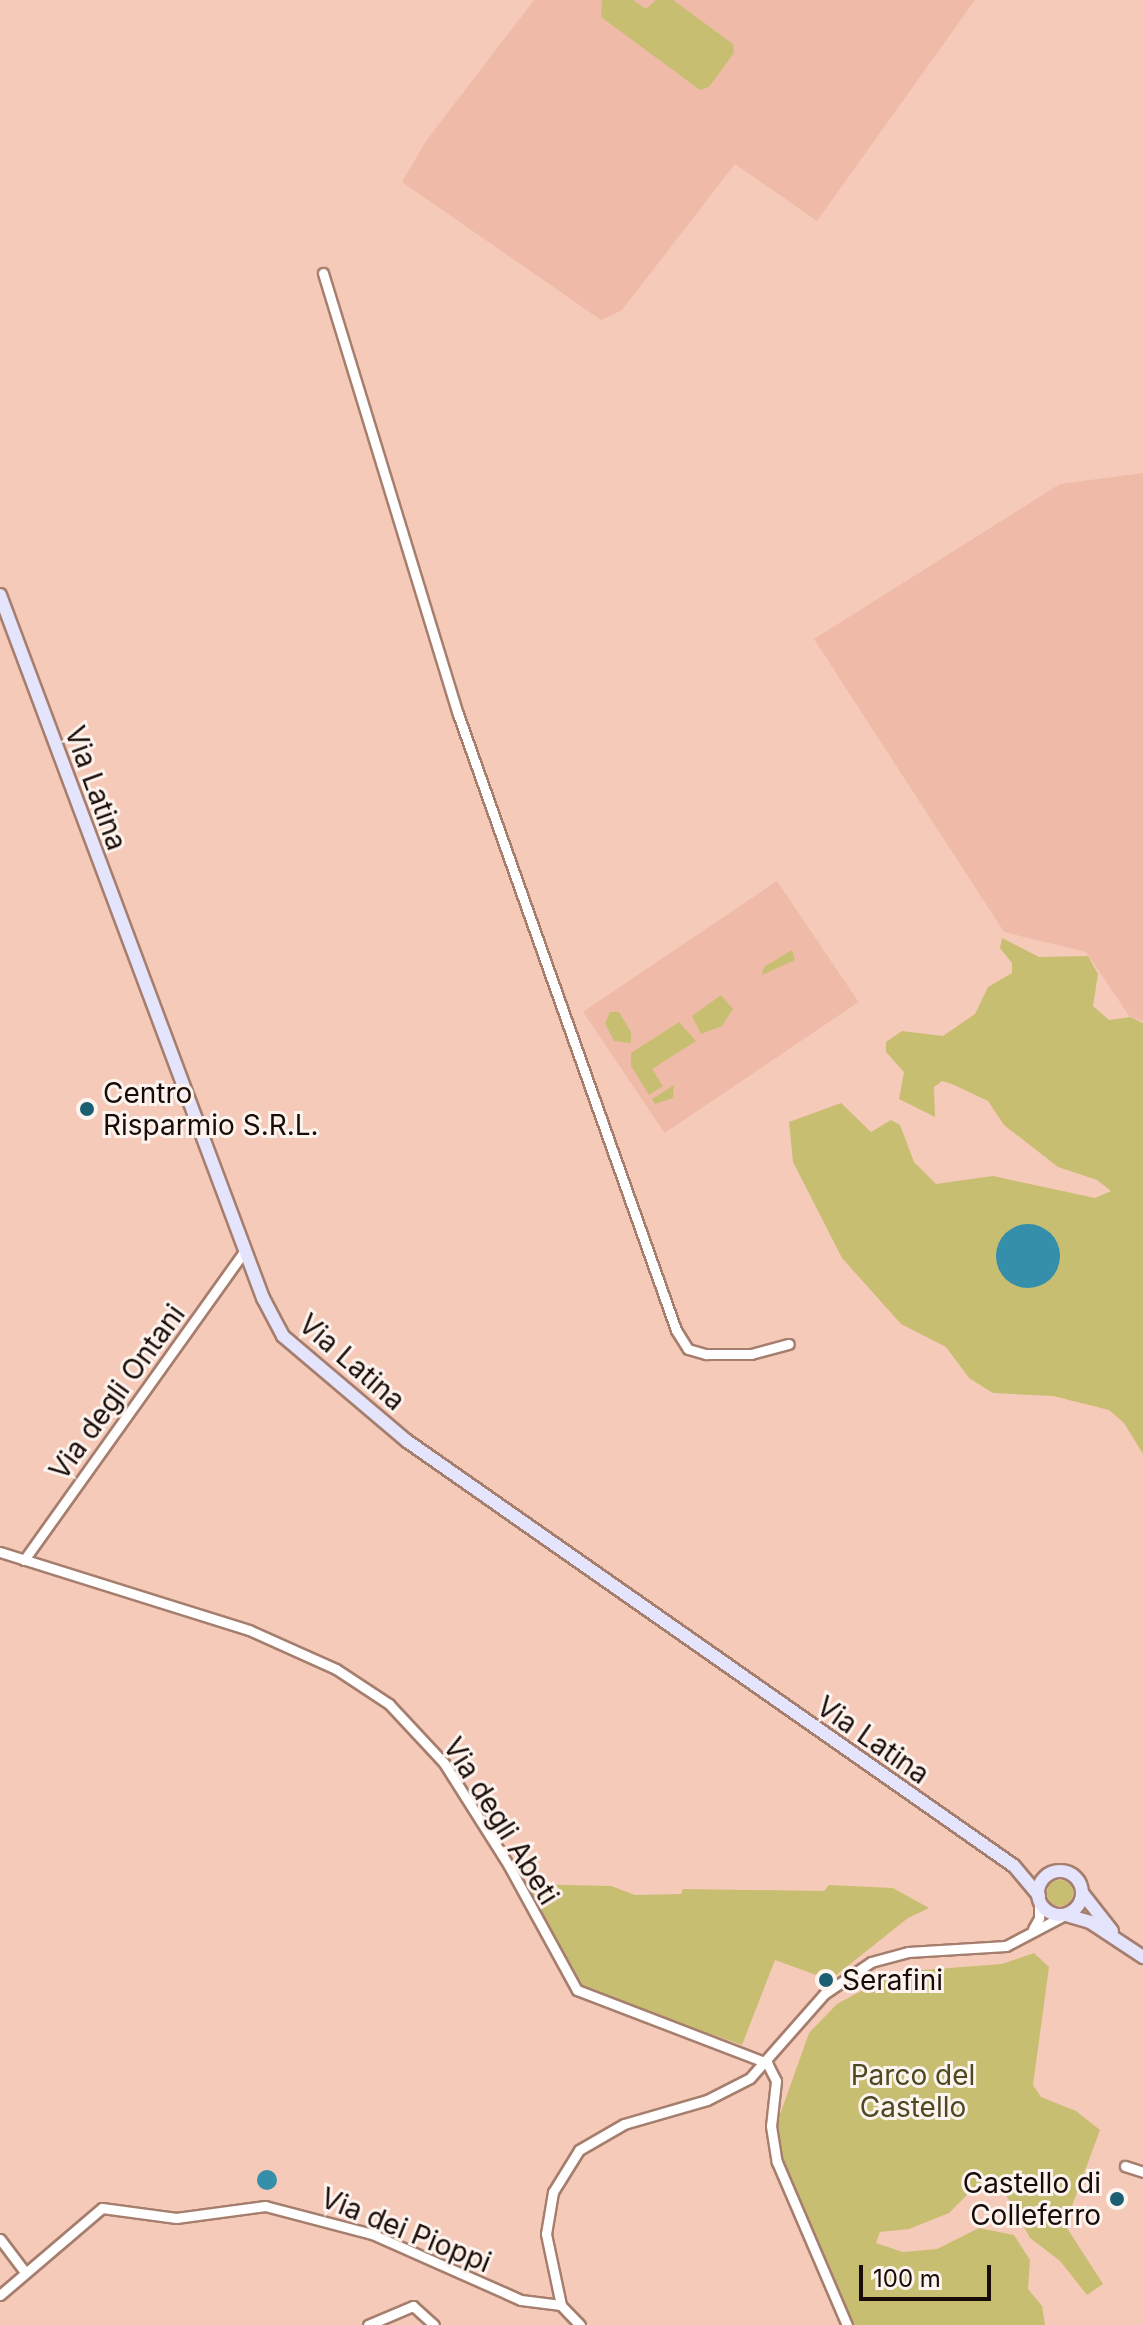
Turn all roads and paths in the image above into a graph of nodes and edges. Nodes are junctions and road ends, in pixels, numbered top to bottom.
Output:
1 (323, 273) dead end
2 (0, 595) edge
3 (245, 1250) junction
4 (789, 1344) dead end
5 (0, 1552) edge
6 (24, 1560) junction
7 (996, 1855) junction
8 (1051, 1873) junction
9 (1083, 1894) junction
10 (1039, 1896) junction
11 (1065, 1915) junction
12 (1022, 1940) junction
13 (1122, 1942) junction
14 (1143, 1957) edge
15 (767, 2063) junction
16 (1125, 2166) dead end
17 (1143, 2172) edge
18 (0, 2239) edge
19 (25, 2272) junction
20 (0, 2295) edge
21 (561, 2305) junction
22 (368, 2325) edge
23 (434, 2325) edge
24 (580, 2325) edge
25 (847, 2325) edge

1 - 4 street
2 - 3 main road, Via Latina
3 - 6 street, Via degli Ontani
3 - 7 main road, Via Latina
5 - 6 street, Via degli Abeti
6 - 15 street, Via degli Abeti
7 - 8 main road, Via Latina
7 - 10 main road, Via Latina
8 - 9 main road, Via Latina
8 - 10 main road
9 - 11 main road
9 - 13 main road, Via Latina
10 - 11 main road, Via Latina
10 - 12 street
11 - 12 street
11 - 13 main road, Via Latina
12 - 15 street
13 - 14 main road, Via Latina
15 - 21 street
15 - 25 street
16 - 17 street
18 - 19 street
19 - 20 street, Via dei Pioppi
19 - 21 street, Via dei Pioppi
21 - 24 street
22 - 23 street

